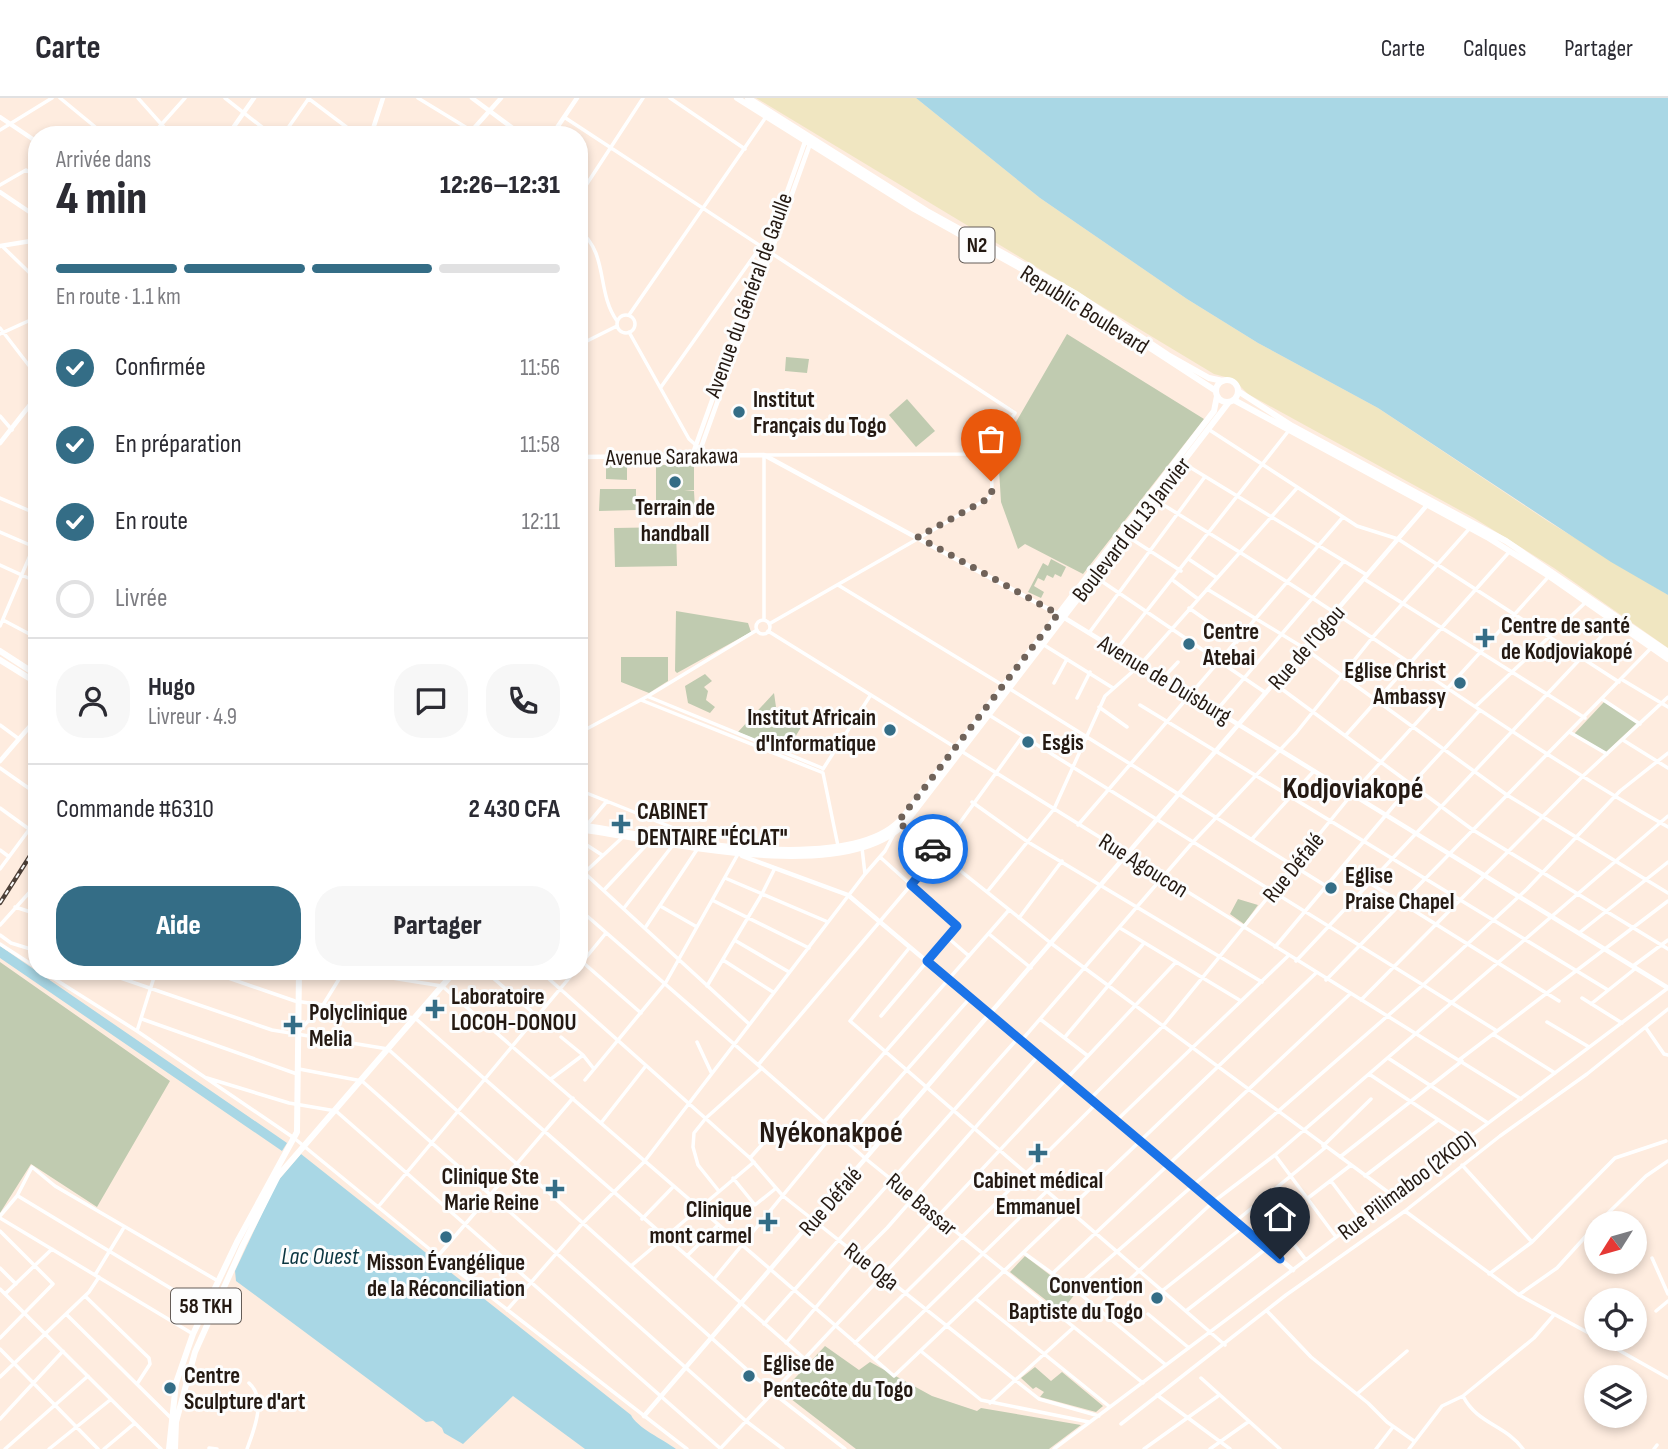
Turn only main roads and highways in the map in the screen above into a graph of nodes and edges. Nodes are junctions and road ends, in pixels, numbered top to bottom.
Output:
1 (737, 98) edge
2 (748, 98) edge
3 (809, 140) junction
4 (1223, 381) junction
5 (1238, 391) junction
6 (1217, 394) junction
7 (1232, 401) junction
8 (1205, 427) junction
9 (1290, 428) junction
10 (1152, 498) junction
11 (1430, 501) junction
12 (1551, 573) junction
13 (1092, 574) junction
14 (1060, 616) junction
15 (1653, 645) junction
16 (0, 651) edge
17 (1668, 652) edge
18 (1668, 659) edge
19 (0, 660) edge
20 (28, 669) edge
21 (28, 677) edge
22 (1006, 687) junction
23 (901, 824) junction
24 (588, 829) edge
25 (588, 829) edge
26 (862, 845) junction
27 (299, 980) edge
28 (447, 980) edge
29 (287, 1157) junction
30 (223, 1284) junction
31 (169, 1449) edge
32 (175, 1449) edge

1 - 3 highway, Republic Boulevard / N2
2 - 3 highway, Republic Boulevard / N2
3 - 4 highway, Republic Boulevard / N2
3 - 6 highway, Republic Boulevard / N2
4 - 5 highway, Republic Boulevard
4 - 6 highway, Boulevard du 13 Janvier
5 - 7 highway, Boulevard du 13 Janvier
5 - 9 highway
6 - 7 highway, Republic Boulevard
6 - 8 highway, Boulevard du 13 Janvier
7 - 8 highway, Boulevard du 13 Janvier
7 - 9 highway
8 - 10 highway, Boulevard du 13 Janvier
9 - 11 highway
10 - 13 highway, Boulevard du 13 Janvier
10 - 13 highway, Boulevard du 13 Janvier
11 - 12 highway
11 - 12 highway
12 - 15 highway
12 - 15 highway
13 - 14 highway, Boulevard du 13 Janvier
14 - 22 highway, Boulevard du 13 Janvier
14 - 22 highway, Boulevard du 13 Janvier
15 - 17 highway
15 - 18 highway
16 - 20 highway
19 - 21 highway
22 - 23 highway, Boulevard du 13 Janvier
23 - 26 highway, Boulevard du 13 Janvier
23 - 26 highway, Boulevard du 13 Janvier
24 - 26 highway, Boulevard du 13 Janvier
25 - 26 highway, Boulevard du 13 Janvier
27 - 29 highway
28 - 29 highway
29 - 30 highway, 58 TKH
30 - 31 highway, 58 TKH
30 - 32 highway, 58 TKH

